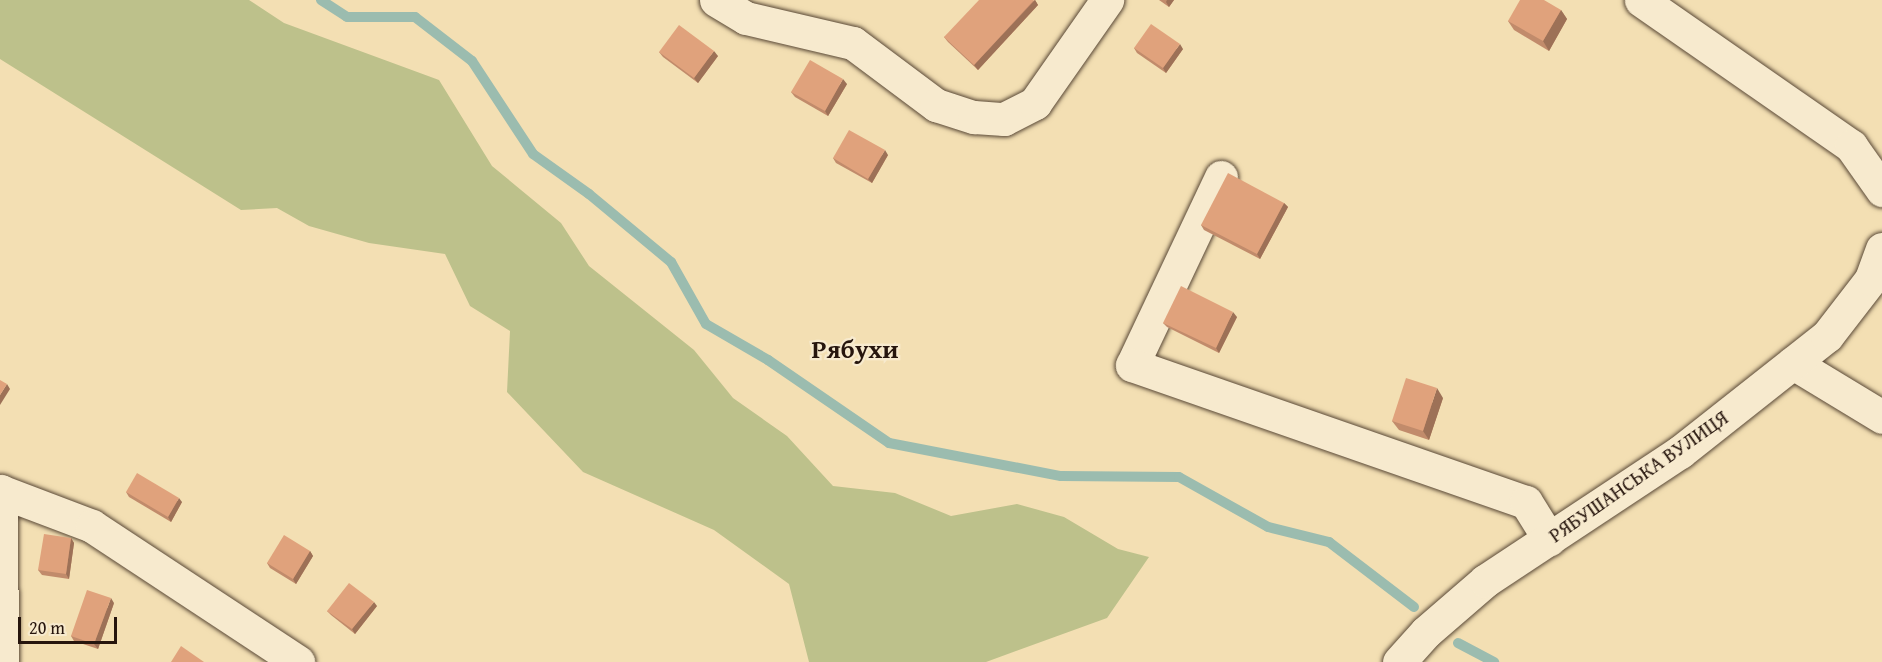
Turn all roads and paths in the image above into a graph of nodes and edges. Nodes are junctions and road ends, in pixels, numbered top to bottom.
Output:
1 (716, 0) edge
2 (1107, 0) edge
3 (1641, 0) edge
4 (1221, 177) dead end
5 (1882, 190) edge
6 (1882, 249) edge
7 (1793, 363) junction
8 (1882, 417) edge
9 (1, 491) edge
10 (1549, 539) junction
11 (2, 662) edge
12 (298, 662) edge
13 (1399, 662) edge

1 - 2 street
3 - 5 street
4 - 10 street
6 - 7 street, РЯБУШАНСЬКА ВУЛИЦЯ
7 - 8 street
7 - 10 street, РЯБУШАНСЬКА ВУЛИЦЯ
9 - 11 street
9 - 12 street
10 - 13 street, РЯБУШАНСЬКА ВУЛИЦЯ

